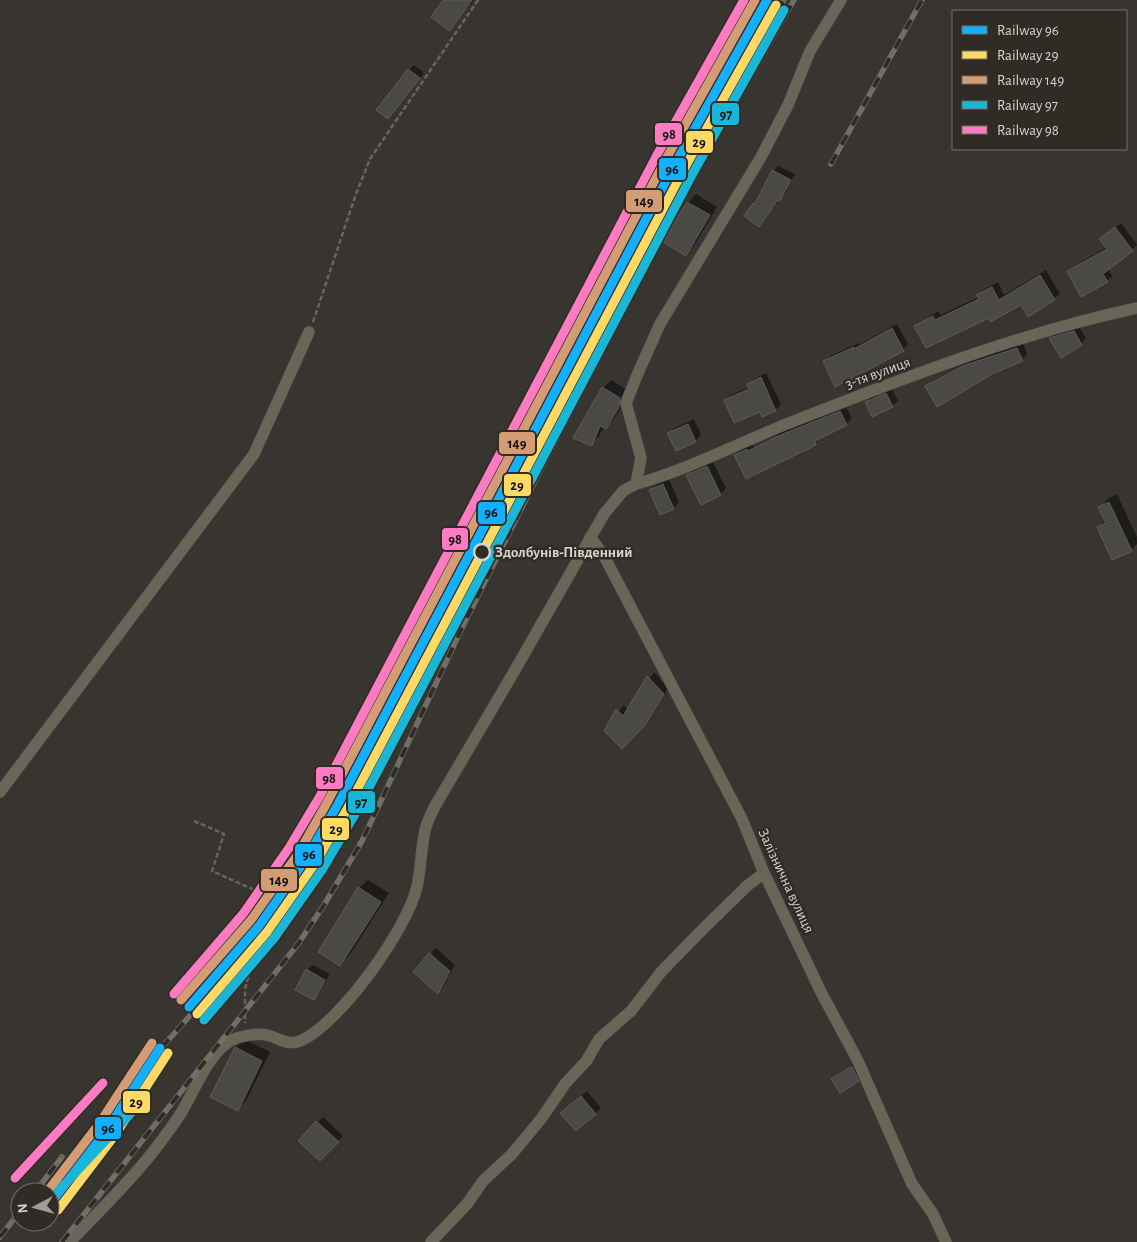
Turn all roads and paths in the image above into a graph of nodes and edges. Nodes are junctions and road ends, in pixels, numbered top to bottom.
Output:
1 (478, 0) edge
2 (840, 0) edge
3 (1137, 308) edge
4 (309, 332) joint
5 (636, 484) junction
6 (590, 537) junction
7 (0, 792) edge
8 (194, 821) dead end
9 (764, 873) junction
10 (245, 1036) junction
11 (70, 1242) edge
12 (431, 1242) edge
13 (946, 1242) edge

1 - 4 path
2 - 5 street
3 - 5 street, 3-тя вулиця
4 - 7 street
5 - 6 street
6 - 9 street, Залізнична вулиця
6 - 10 street
8 - 10 path
9 - 12 street
9 - 13 street, Залізнична вулиця
10 - 11 street

